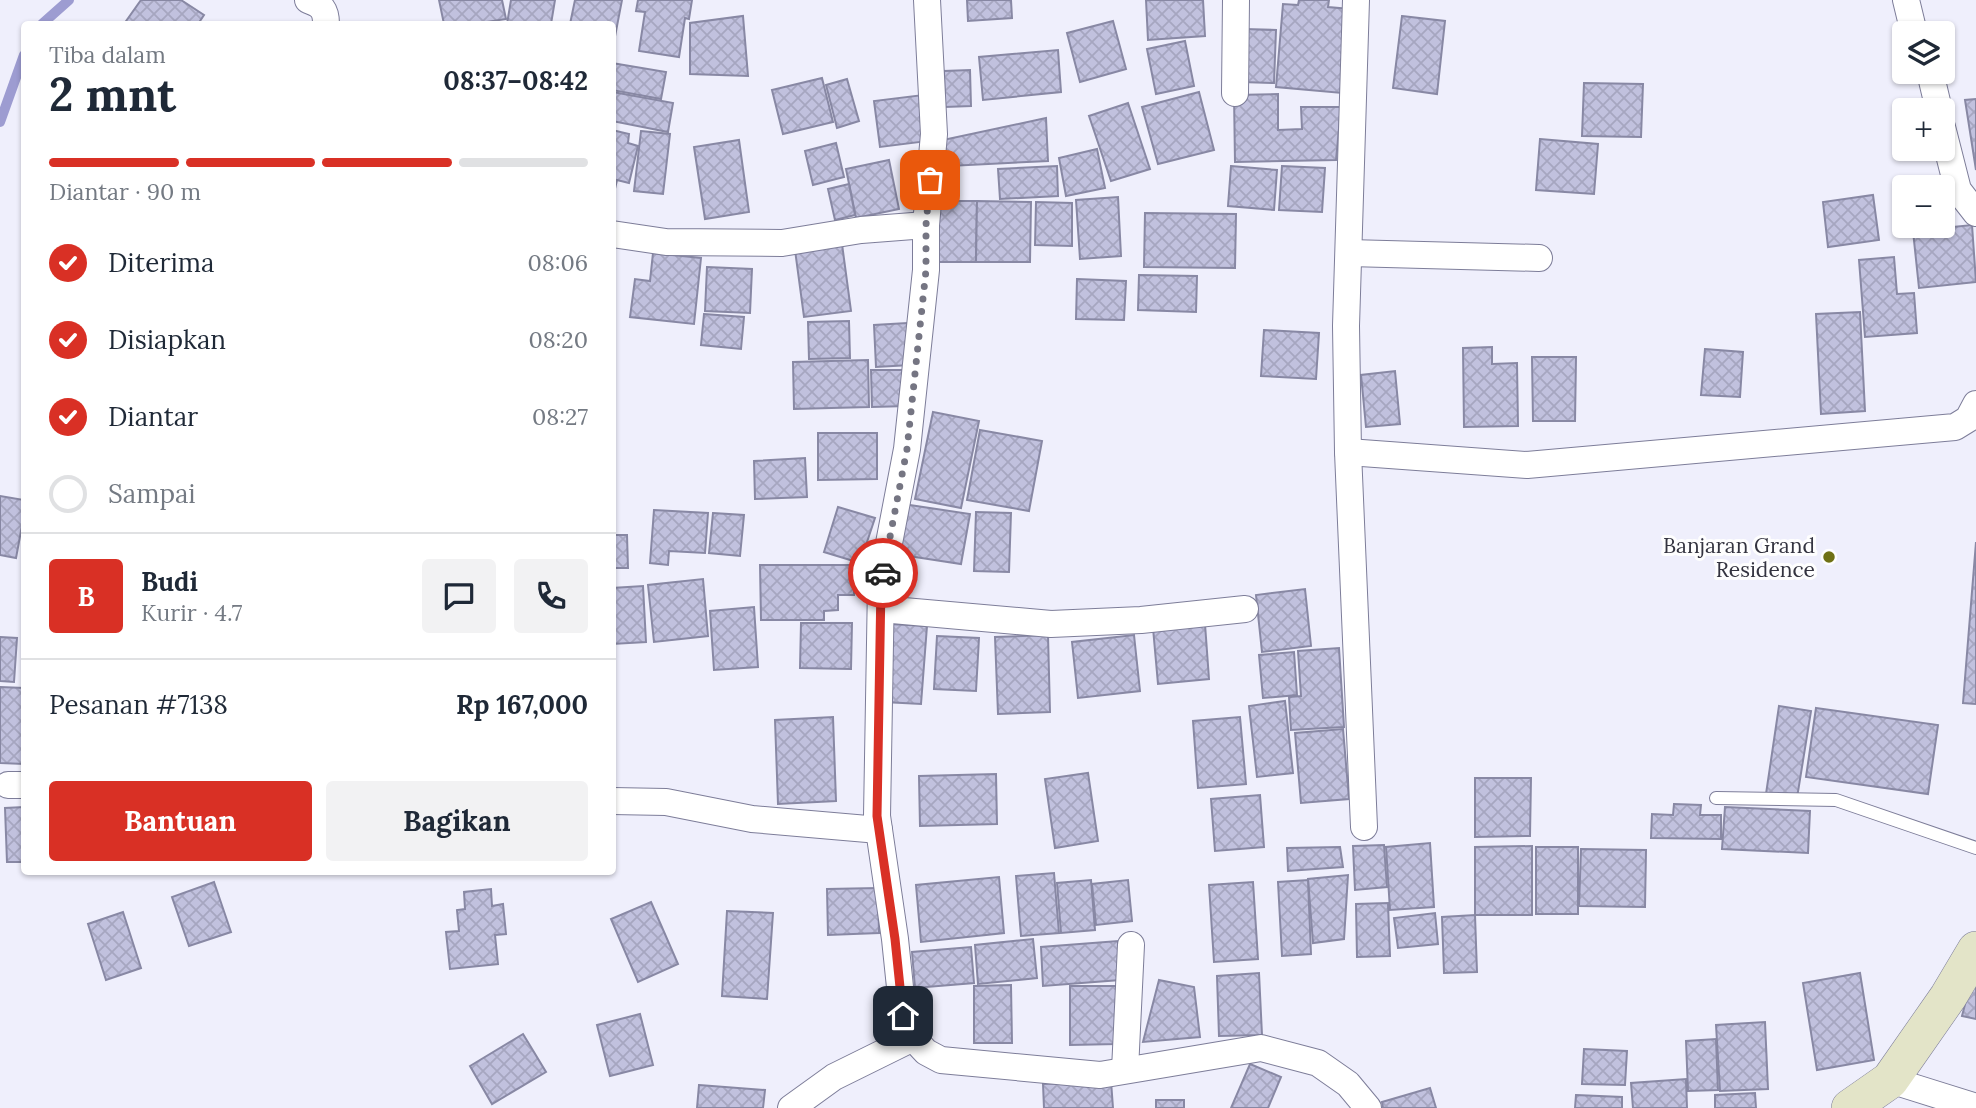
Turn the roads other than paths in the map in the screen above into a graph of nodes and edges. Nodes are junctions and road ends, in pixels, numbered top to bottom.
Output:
1 (308, 0) edge
2 (927, 0) edge
3 (1236, 0) edge
4 (1356, 0) edge
5 (1906, 0) edge
6 (326, 21) edge
7 (1911, 21) edge
8 (1235, 93) dead end
9 (1951, 161) edge
10 (1976, 213) edge
11 (926, 225) junction
12 (616, 235) edge
13 (1349, 253) junction
14 (1539, 258) dead end
15 (1976, 404) edge
16 (1348, 452) junction
17 (881, 597) junction
18 (1245, 608) dead end
19 (1716, 798) dead end
20 (616, 801) edge
21 (1364, 827) dead end
22 (879, 830) junction
23 (1976, 848) edge
24 (1131, 945) dead end
25 (1976, 950) edge
26 (913, 1038) junction
27 (1125, 1070) junction
28 (1890, 1080) junction
29 (1976, 1107) edge
30 (791, 1108) edge
31 (1368, 1108) edge
32 (1850, 1108) edge

1 - 6 street
2 - 11 street
3 - 8 street
4 - 13 street
5 - 7 street
9 - 10 street
11 - 12 street
11 - 17 street
13 - 14 street
13 - 16 street
15 - 16 street
16 - 21 street
17 - 18 street
17 - 22 street
19 - 23 lane
20 - 22 street
22 - 26 street
24 - 27 street
25 - 28 street
26 - 27 street
26 - 30 street
27 - 31 street
28 - 29 street
28 - 32 street

